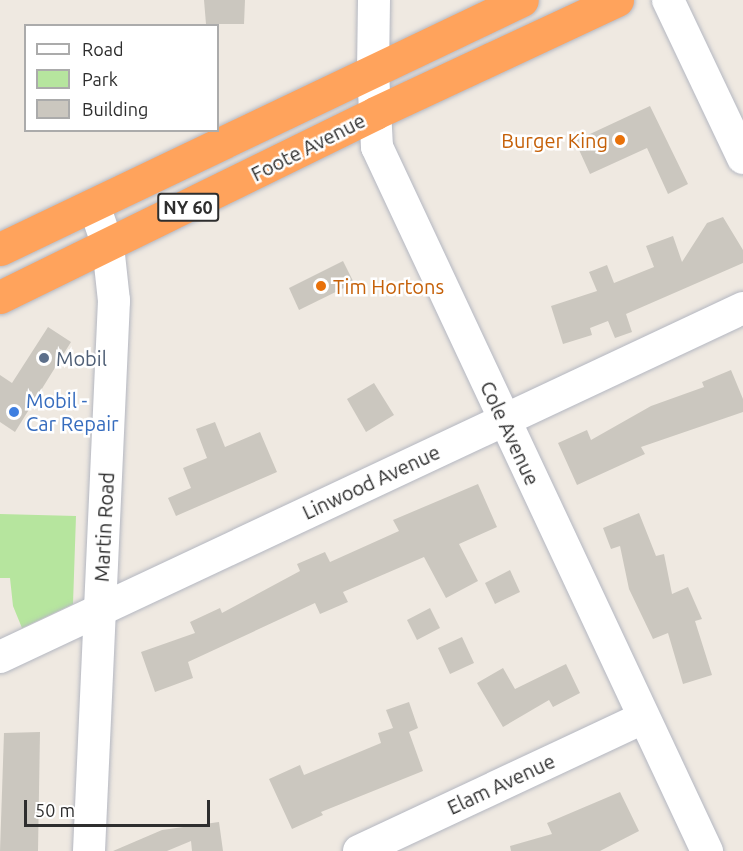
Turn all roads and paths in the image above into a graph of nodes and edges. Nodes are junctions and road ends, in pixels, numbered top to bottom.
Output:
1 (374, 0) edge
2 (522, 0) edge
3 (617, 0) edge
4 (668, 0) edge
5 (373, 73) junction
6 (375, 113) junction
7 (743, 158) edge
8 (94, 205) junction
9 (108, 246) junction
10 (0, 249) edge
11 (0, 297) edge
12 (743, 309) edge
13 (504, 419) junction
14 (100, 610) junction
15 (0, 657) edge
16 (644, 718) junction
17 (89, 851) edge
18 (358, 851) edge
19 (707, 851) edge

1 - 5 street, Cole Avenue
2 - 5 highway, Foote Avenue / NY 60
3 - 6 highway, Foote Avenue / NY 60
4 - 7 street
5 - 6 street, Cole Avenue
5 - 8 highway, Foote Avenue / NY 60
6 - 9 highway, Foote Avenue / NY 60
6 - 13 street, Cole Avenue
8 - 9 street, Martin Road
8 - 10 highway, Foote Avenue / NY 60
9 - 11 highway, Foote Avenue / NY 60
9 - 14 street, Martin Road
12 - 13 street, Linwood Avenue
13 - 14 street, Linwood Avenue
13 - 16 street, Cole Avenue
14 - 15 street, Linwood Avenue
14 - 17 street, Martin Road
16 - 18 street, Elam Avenue
16 - 19 street, Cole Avenue

